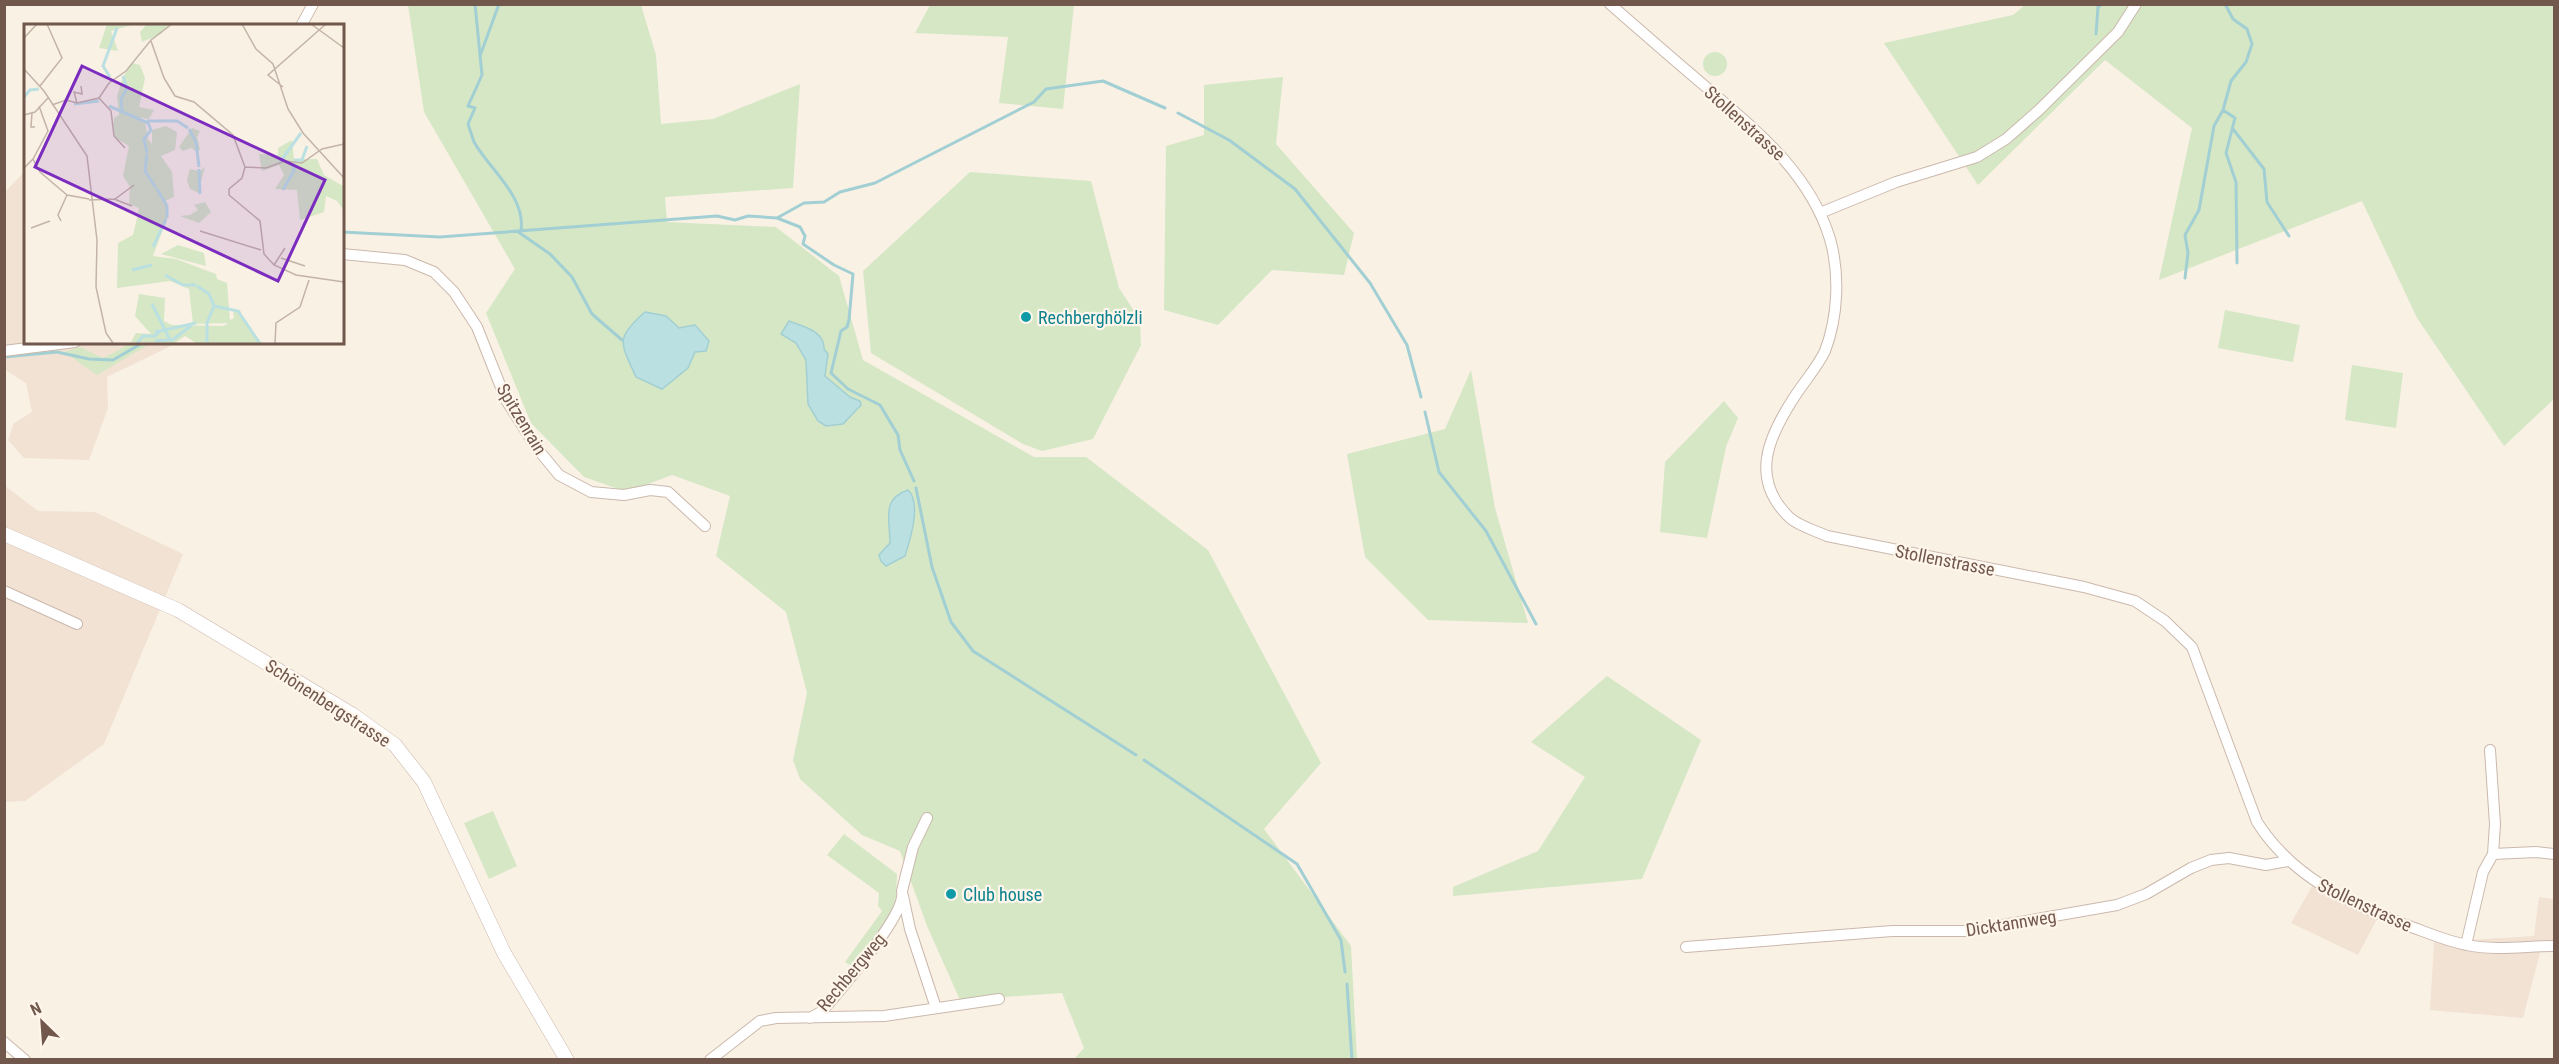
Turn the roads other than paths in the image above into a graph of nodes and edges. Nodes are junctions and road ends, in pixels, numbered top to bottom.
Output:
1 (313, 4) edge
2 (1610, 4) edge
3 (2136, 4) edge
4 (302, 24) edge
5 (1820, 213) junction
6 (344, 254) edge
7 (59, 344) edge
8 (4, 351) edge
9 (705, 526) dead end
10 (4, 534) edge
11 (4, 591) edge
12 (77, 624) dead end
13 (2490, 750) dead end
14 (927, 818) dead end
15 (2493, 854) junction
16 (2554, 854) edge
17 (2288, 861) junction
18 (903, 896) junction
19 (2466, 945) junction
20 (2554, 946) edge
21 (1686, 947) dead end
22 (999, 999) dead end
23 (936, 1008) junction
24 (809, 1019) junction
25 (4, 1042) edge
26 (25, 1059) edge
27 (567, 1059) edge
28 (711, 1059) edge

1 - 4 street
2 - 5 street, Stollenstrasse
3 - 5 street
5 - 17 street, Stollenstrasse
6 - 9 street, Spitzenrain
7 - 8 street
10 - 27 street, Schönenbergstrasse
11 - 12 street
13 - 15 street
14 - 18 street, Rechbergweg
15 - 16 street
15 - 19 street
17 - 19 street, Stollenstrasse
17 - 21 street, Dicktannweg
18 - 23 street
18 - 24 street, Rechbergweg
19 - 20 street, Stollenstrasse
22 - 23 street
23 - 24 street
24 - 28 street, Rechbergweg
25 - 26 street

